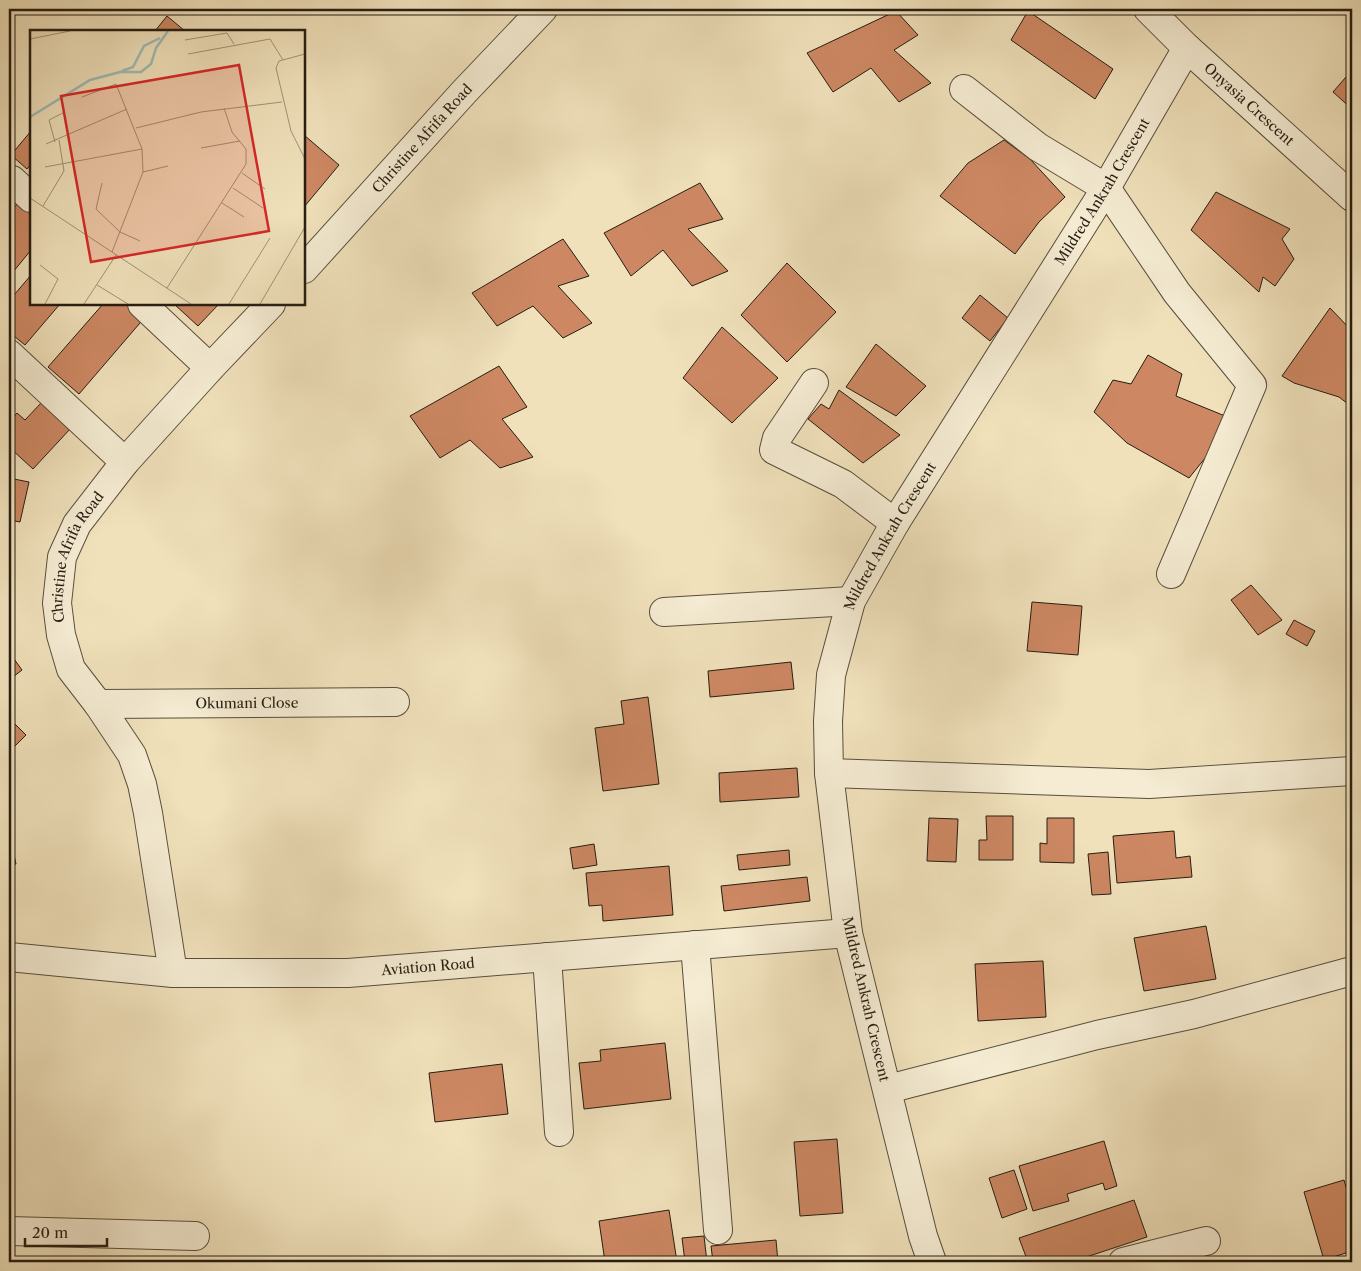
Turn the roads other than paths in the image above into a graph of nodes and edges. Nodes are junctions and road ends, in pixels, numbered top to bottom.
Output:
1 (542, 9) edge
2 (1163, 14) edge
3 (1187, 48) junction
4 (964, 89) dead end
5 (1106, 188) junction
6 (1352, 197) edge
7 (305, 267) edge
8 (143, 305) edge
9 (270, 305) edge
10 (9, 354) edge
11 (210, 368) junction
12 (814, 383) dead end
13 (125, 462) junction
14 (895, 523) junction
15 (1171, 574) dead end
16 (851, 601) junction
17 (664, 612) dead end
18 (395, 702) dead end
19 (98, 704) junction
20 (1352, 771) edge
21 (828, 773) junction
22 (848, 933) junction
23 (695, 945) junction
24 (9, 957) edge
25 (547, 957) junction
26 (1352, 971) edge
27 (173, 973) junction
28 (888, 1089) junction
29 (559, 1132) dead end
30 (718, 1230) dead end
31 (9, 1232) edge
32 (195, 1236) dead end
33 (1206, 1241) dead end
34 (932, 1262) edge
35 (1123, 1262) edge

1 - 7 street, Christine Afrifa Road
2 - 3 street, Onyasia Crescent
3 - 5 street, Mildred Ankrah Crescent
3 - 6 street, Onyasia Crescent
4 - 5 street
5 - 14 street, Mildred Ankrah Crescent
5 - 15 street
8 - 11 street
9 - 11 street, Christine Afrifa Road
10 - 13 street
11 - 13 street, Christine Afrifa Road
12 - 14 street
13 - 19 street, Christine Afrifa Road
14 - 16 street, Mildred Ankrah Crescent
16 - 17 street
16 - 21 street, Mildred Ankrah Crescent
18 - 19 street, Okumani Close
19 - 27 street, Christine Afrifa Road
20 - 21 street
21 - 22 street, Mildred Ankrah Crescent
22 - 23 street, Aviation Road
22 - 28 street, Mildred Ankrah Crescent
23 - 25 street, Aviation Road
23 - 30 street
24 - 27 street, Aviation Road
25 - 27 street, Aviation Road
25 - 29 street
26 - 28 street, Mildred Ankrah Crescent
28 - 34 street, Mildred Ankrah Crescent
31 - 32 street
33 - 35 street

